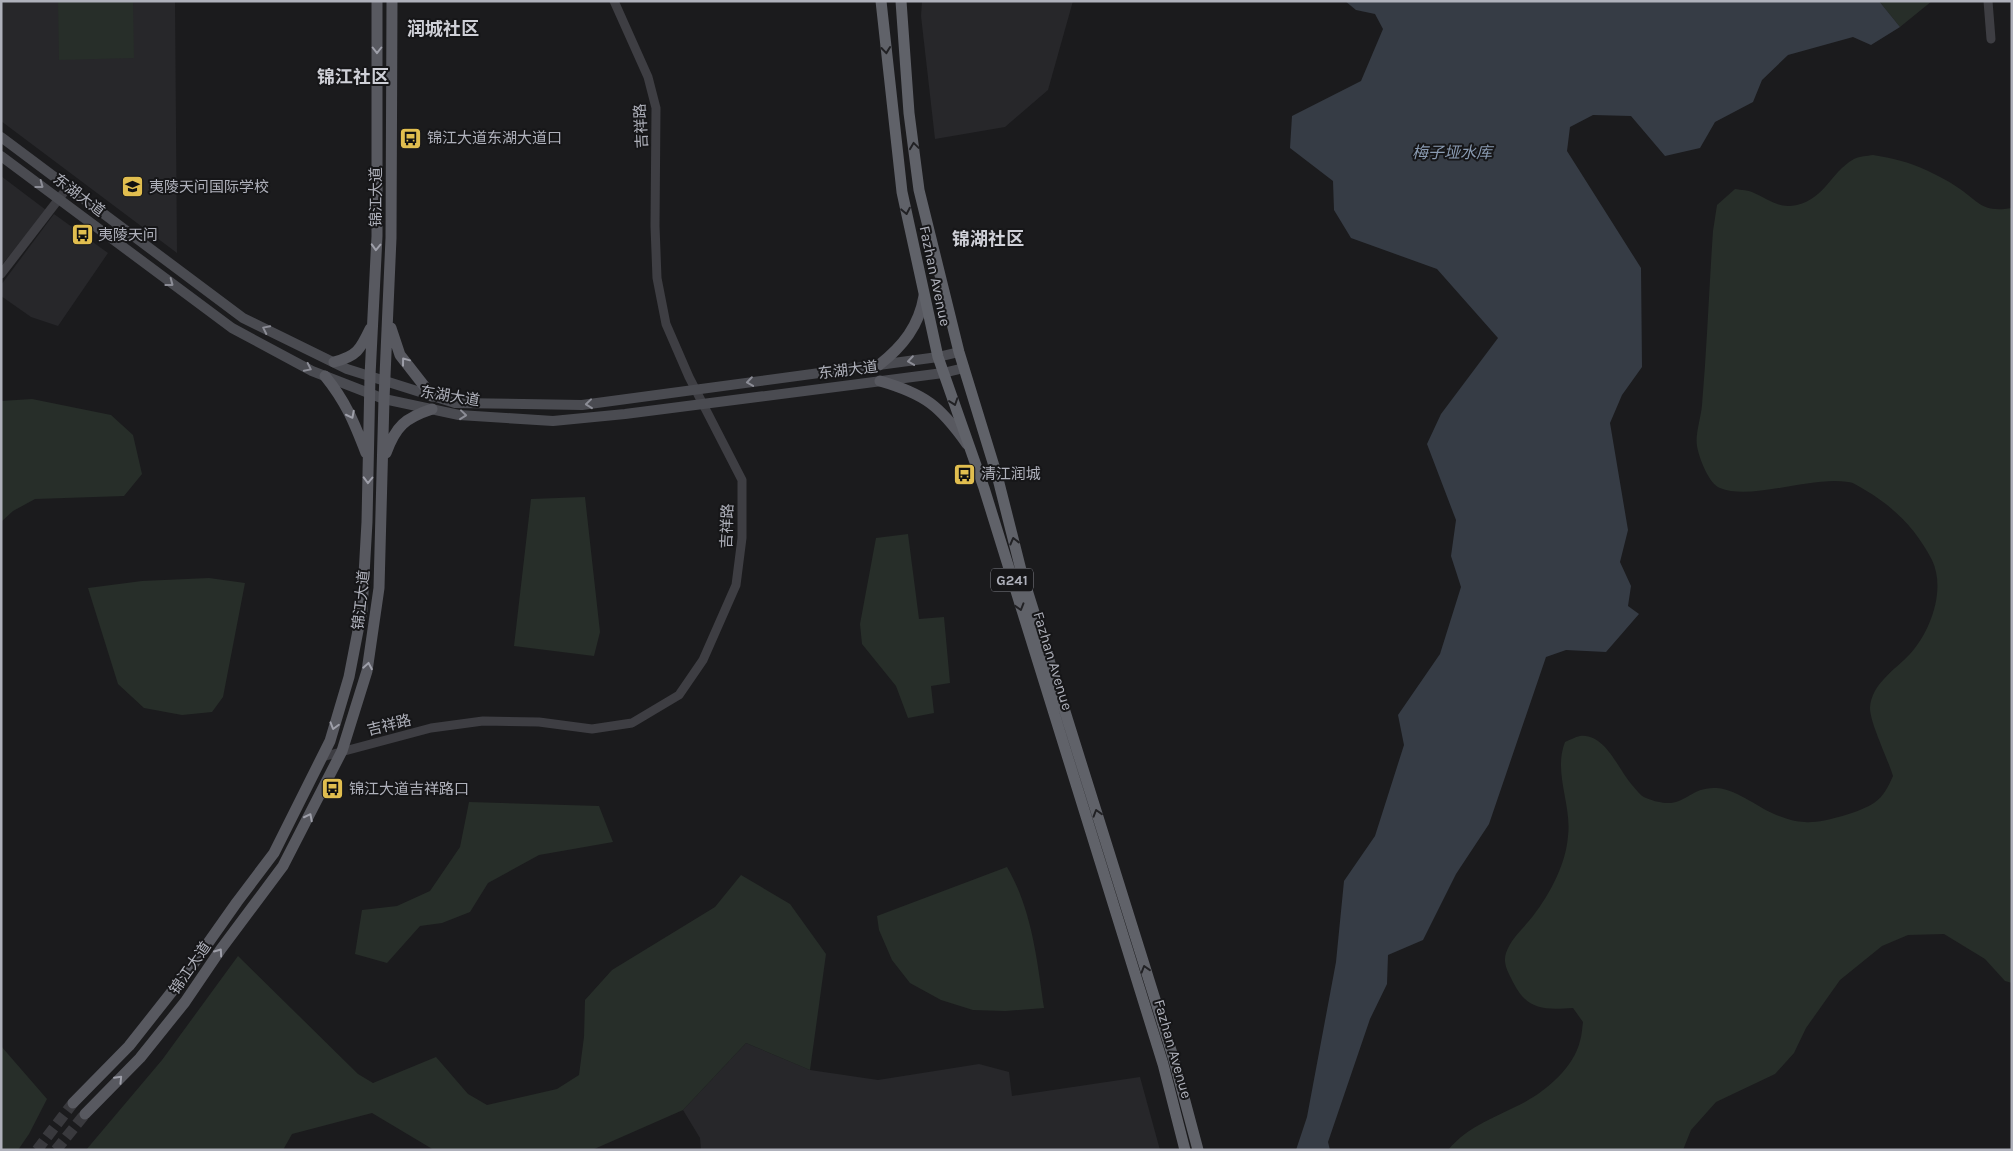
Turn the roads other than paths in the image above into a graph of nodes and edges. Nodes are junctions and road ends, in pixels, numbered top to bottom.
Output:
1 (377, 1) edge
2 (392, 1) edge
3 (614, 1) edge
4 (881, 1) edge
5 (901, 1) edge
6 (1988, 1) edge
7 (1991, 39) dead end
8 (1, 137) edge
9 (1, 156) edge
10 (68, 187) junction
11 (58, 199) junction
12 (1, 274) edge
13 (924, 296) junction
14 (388, 321) junction
15 (373, 323) junction
16 (959, 352) junction
17 (938, 357) junction
18 (334, 362) junction
19 (879, 365) junction
20 (964, 368) junction
21 (943, 373) junction
22 (325, 376) junction
23 (370, 376) junction
24 (386, 381) junction
25 (880, 381) junction
26 (696, 390) junction
27 (370, 394) junction
28 (432, 396) junction
29 (384, 399) junction
30 (703, 404) junction
31 (432, 409) junction
32 (969, 447) junction
33 (369, 459) junction
34 (382, 461) junction
35 (342, 751) junction
36 (322, 757) junction
37 (73, 1103) tunnel mouth
38 (85, 1114) tunnel mouth
39 (1186, 1150) edge
40 (1198, 1150) edge

1 -> 15 main road, 锦江大道
2 - 14 main road, 锦江大道
3 - 26 street, 吉祥路
4 -> 13 highway, Fazhan Avenue / G241
16 -> 5 highway, Fazhan Avenue / G241
6 - 7 street
8 - 10 main road, 东湖大道
9 -> 11 main road, 东湖大道
10 - 11 street
18 -> 10 main road, 东湖大道
11 - 12 street
11 -> 22 main road, 东湖大道
13 - 17 highway, Fazhan Avenue / G241
13 - 19 main road
14 - 24 main road, 锦江大道
28 -> 14 main road
15 - 18 main road
15 - 23 main road, 锦江大道
16 - 17 main road, 东湖大道
16 - 20 highway, Fazhan Avenue / G241
17 -> 19 main road, 东湖大道
17 - 21 highway, Fazhan Avenue / G241
18 - 23 main road, 东湖大道
19 -> 26 main road, 东湖大道
20 - 21 main road, 东湖大道
40 -> 20 highway, Fazhan Avenue / G241
21 - 25 main road, 东湖大道
21 -> 32 highway, Fazhan Avenue / G241
22 - 27 main road, 东湖大道
22 -> 33 main road
23 - 24 main road, 东湖大道
23 - 27 main road, 锦江大道
24 - 28 main road, 东湖大道
24 - 29 main road, 锦江大道
25 - 30 main road, 东湖大道
25 - 32 main road
26 -> 28 main road, 东湖大道
26 - 30 street, 吉祥路
27 - 29 main road, 东湖大道
27 - 33 main road, 锦江大道
29 - 31 main road, 东湖大道
29 - 34 main road, 锦江大道
31 -> 30 main road, 东湖大道
30 - 35 street, 吉祥路
31 - 34 main road
32 -> 39 highway, Fazhan Avenue / G241
33 -> 36 main road, 锦江大道
35 -> 34 main road, 锦江大道
35 - 36 street, 吉祥路
38 -> 35 main road, 锦江大道
36 - 37 main road, 锦江大道

